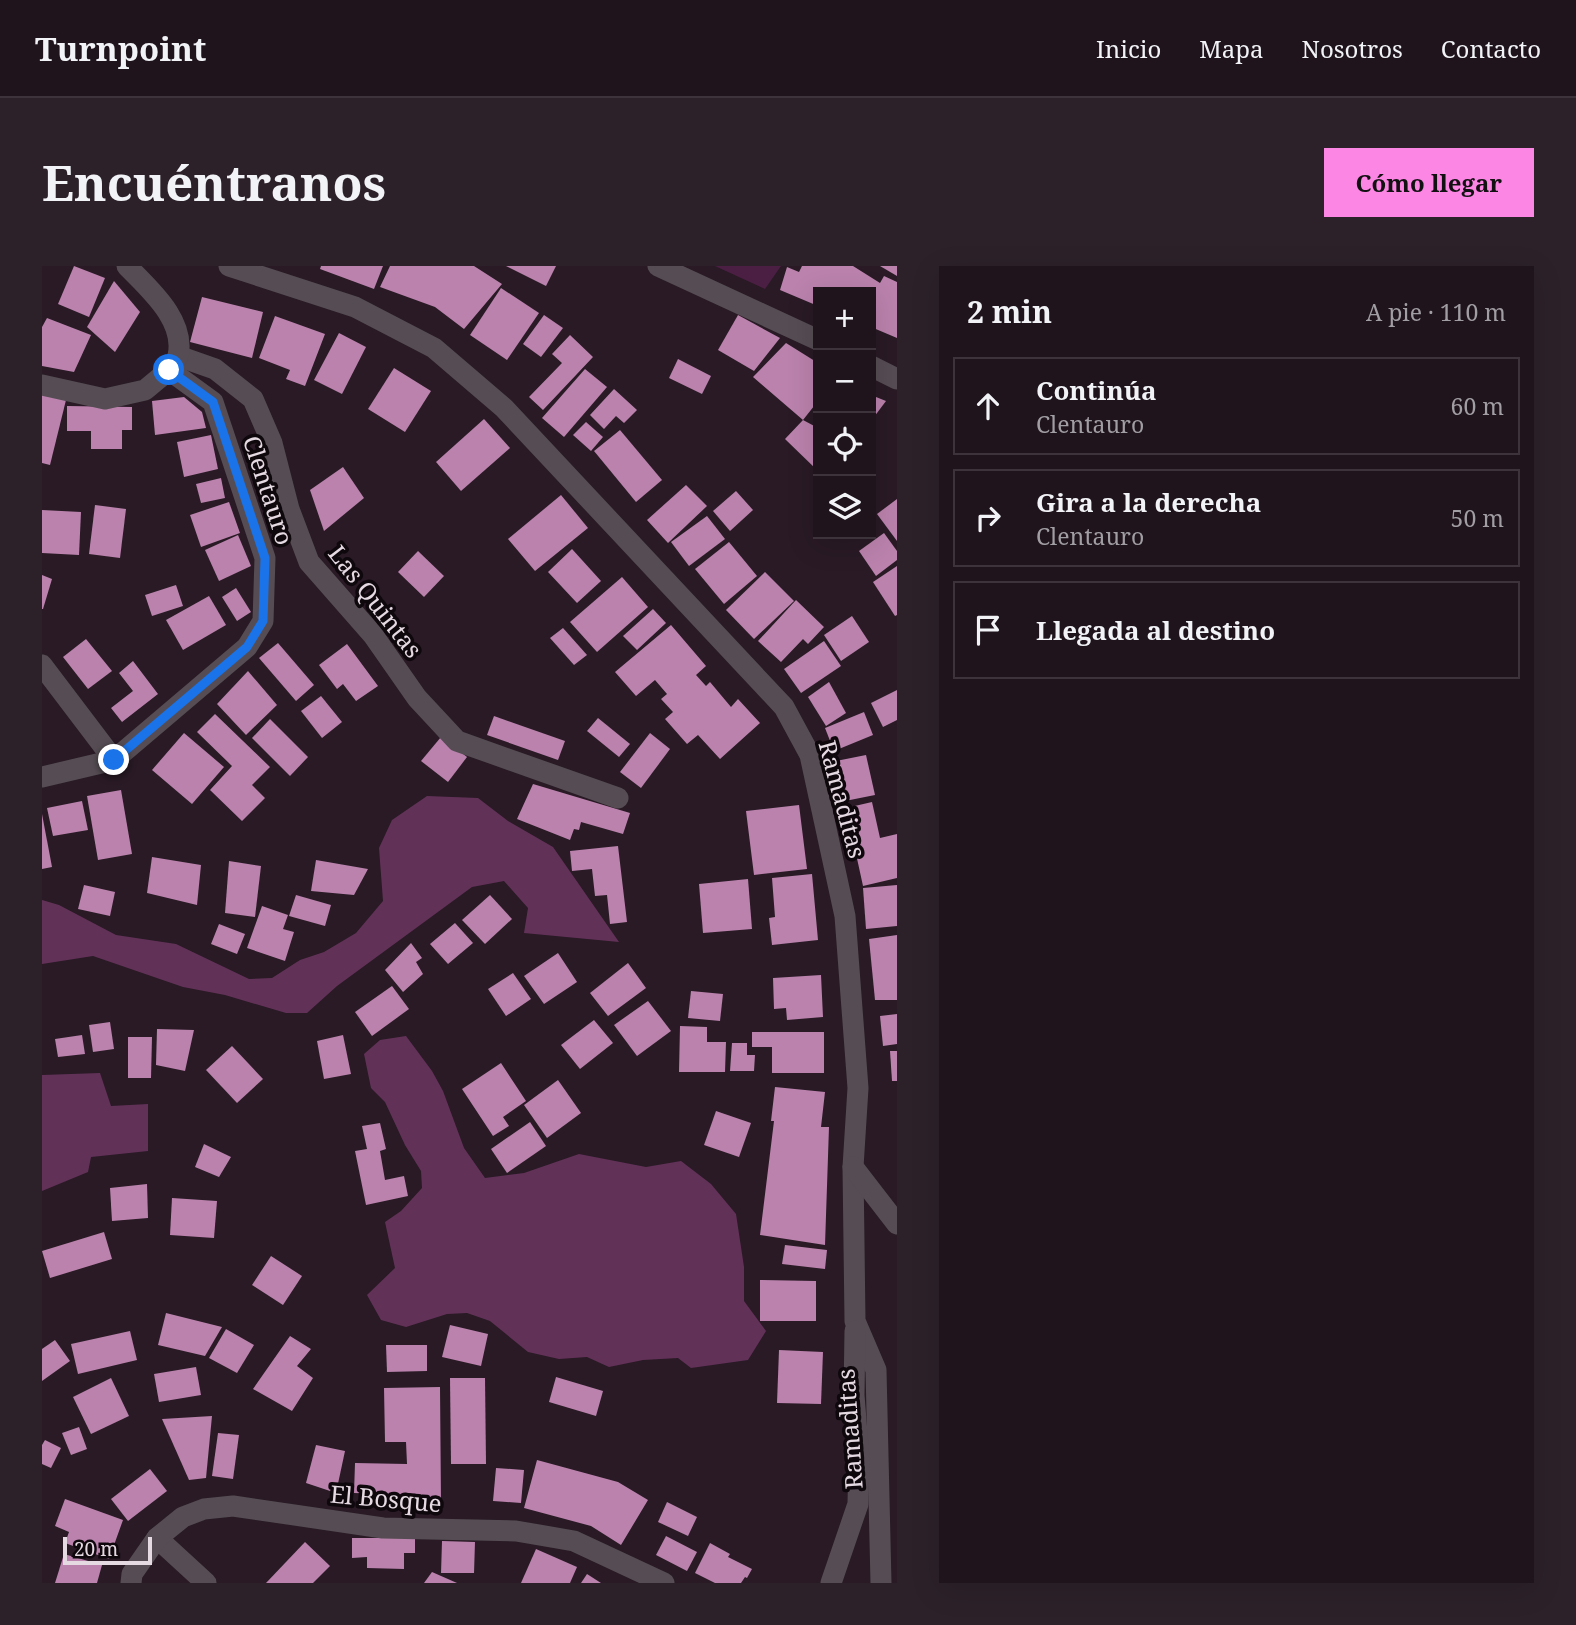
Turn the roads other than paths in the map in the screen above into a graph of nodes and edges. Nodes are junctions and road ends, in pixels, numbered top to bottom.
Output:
1 (127, 266) edge
2 (229, 266) edge
3 (658, 266) edge
4 (813, 338) edge
5 (173, 363) junction
6 (876, 368) edge
7 (897, 379) edge
8 (42, 385) edge
9 (42, 665) edge
10 (114, 760) junction
11 (42, 777) edge
12 (618, 798) dead end
13 (853, 1167) junction
14 (897, 1224) edge
15 (855, 1321) junction
16 (157, 1538) junction
17 (131, 1583) edge
18 (206, 1583) edge
19 (664, 1583) edge
20 (831, 1583) edge
21 (881, 1583) edge

1 - 5 street
2 - 13 street, Ramaditas
3 - 4 street
5 - 8 street
5 - 10 street, Clentauro
5 - 12 street, Las Quintas
6 - 7 street
9 - 10 street
10 - 11 street, Clentauro
13 - 14 street
13 - 15 street, Ramaditas
15 - 20 street
15 - 21 street, Ramaditas
16 - 17 street, El Bosque
16 - 18 street
16 - 19 street, El Bosque

